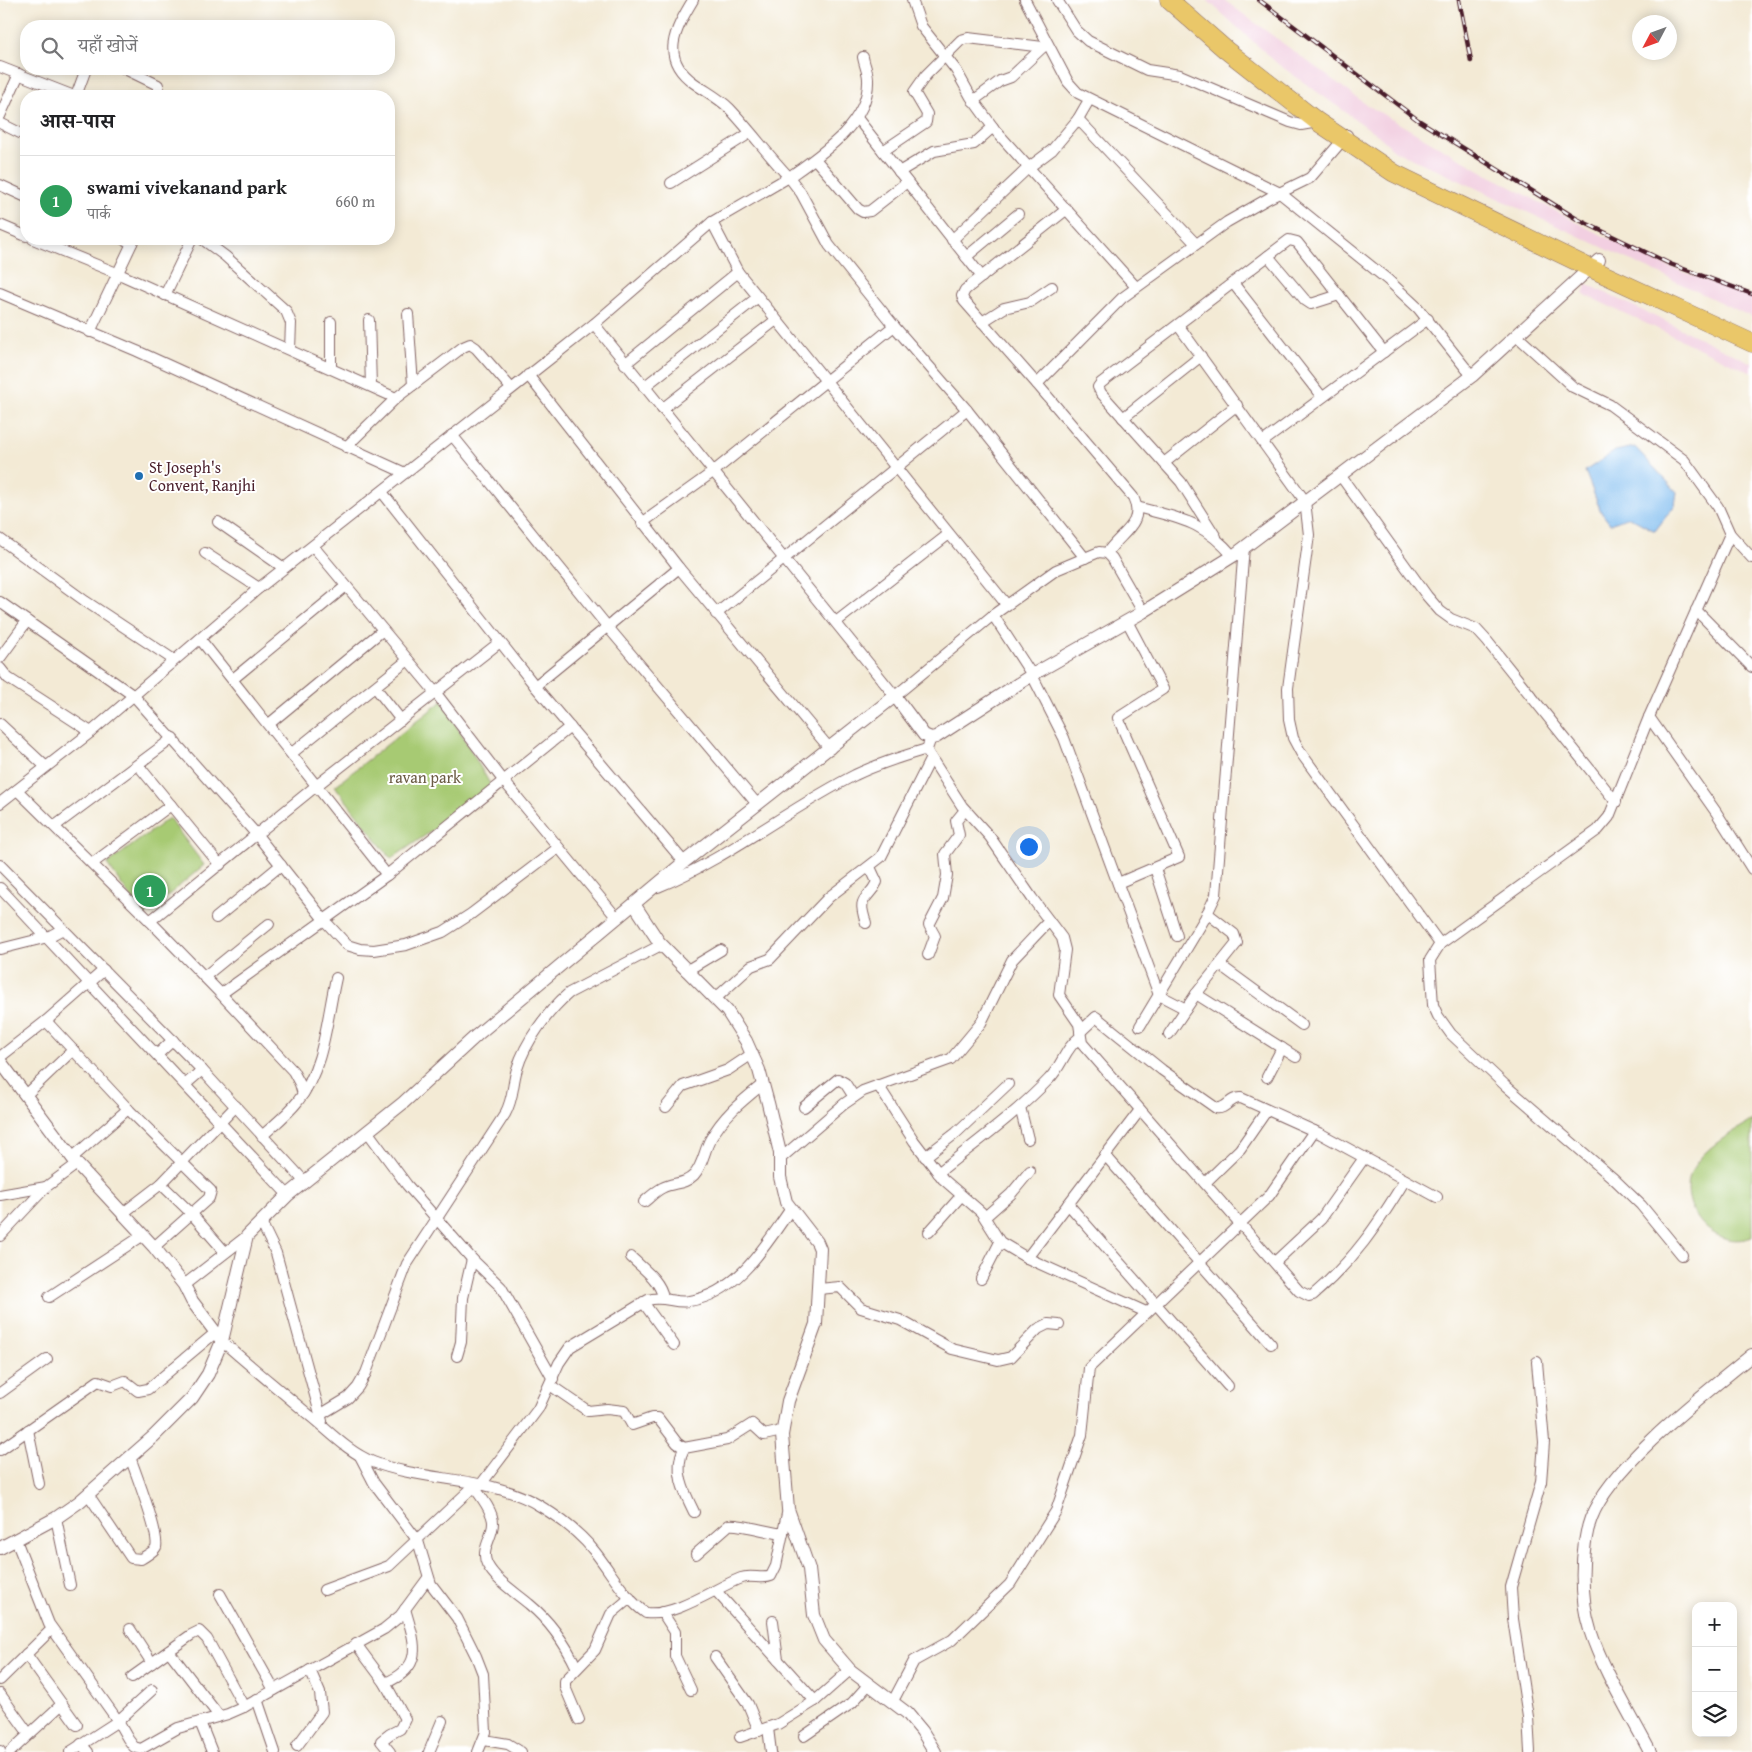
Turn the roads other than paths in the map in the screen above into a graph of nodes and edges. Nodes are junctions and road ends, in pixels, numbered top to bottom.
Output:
1 (693, 0) edge
2 (912, 0) edge
3 (1024, 0) edge
4 (1057, 0) edge
5 (1168, 0) edge
6 (1184, 0) edge
7 (1045, 45) junction
8 (863, 57) dead end
9 (945, 57) junction
10 (0, 67) edge
11 (19, 74) joint
12 (22, 75) edge
13 (84, 75) edge
14 (137, 75) edge
15 (60, 90) edge
16 (77, 90) edge
17 (158, 90) edge
18 (1089, 100) junction
19 (973, 101) junction
20 (0, 116) edge
21 (856, 118) junction
22 (1078, 119) junction
23 (1318, 122) junction
24 (0, 123) edge
25 (993, 127) junction
26 (750, 132) junction
27 (20, 133) edge
28 (1346, 136) junction
29 (883, 151) junction
30 (815, 159) junction
31 (1028, 168) junction
32 (899, 172) junction
33 (789, 177) junction
34 (907, 182) junction
35 (671, 183) dead end
36 (0, 185) edge
37 (1280, 193) junction
38 (20, 194) edge
39 (1067, 209) junction
40 (1018, 214) dead end
41 (712, 222) junction
42 (0, 226) edge
43 (20, 234) edge
44 (952, 240) junction
45 (1196, 244) junction
46 (48, 245) edge
47 (128, 245) edge
48 (189, 245) edge
49 (210, 245) edge
50 (1268, 256) junction
51 (966, 257) junction
52 (1594, 264) junction
53 (738, 272) junction
54 (119, 274) junction
55 (982, 277) junction
56 (1233, 283) junction
57 (1052, 287) dead end
58 (1136, 288) junction
59 (0, 293) edge
60 (165, 295) junction
61 (1339, 295) junction
62 (758, 297) junction
63 (408, 314) dead end
64 (1428, 319) junction
65 (369, 320) dead end
66 (776, 320) junction
67 (332, 322) dead end
68 (982, 322) junction
69 (594, 324) junction
70 (1178, 325) junction
71 (894, 326) junction
72 (1752, 331) edge
73 (90, 332) junction
74 (1517, 336) junction
75 (1752, 343) edge
76 (290, 349) junction
77 (1384, 352) junction
78 (1201, 356) junction
79 (626, 364) junction
80 (331, 367) junction
81 (528, 375) junction
82 (1472, 376) junction
83 (826, 381) junction
84 (413, 384) junction
85 (1037, 384) junction
86 (371, 386) junction
87 (644, 387) junction
88 (511, 388) junction
89 (396, 398) junction
90 (1322, 398) junction
91 (1237, 405) junction
92 (662, 409) junction
93 (967, 410) junction
94 (1123, 418) junction
95 (452, 435) junction
96 (1264, 441) junction
97 (346, 447) junction
98 (1164, 464) junction
99 (896, 468) junction
100 (712, 472) junction
101 (406, 474) junction
102 (1340, 475) junction
103 (382, 492) junction
104 (1306, 501) junction
105 (1137, 506) junction
106 (218, 522) dead end
107 (642, 523) junction
108 (949, 534) junction
109 (1730, 534) junction
110 (1216, 537) junction
111 (0, 539) edge
112 (313, 546) junction
113 (1244, 547) junction
114 (1107, 553) junction
115 (205, 554) dead end
116 (1233, 556) junction
117 (1085, 558) junction
118 (1752, 558) edge
119 (783, 559) junction
120 (284, 568) junction
121 (679, 568) junction
122 (346, 586) junction
123 (259, 588) junction
124 (0, 602) edge
125 (1006, 604) junction
126 (1696, 610) junction
127 (1143, 612) junction
128 (716, 614) junction
129 (993, 615) junction
130 (27, 620) junction
131 (1127, 621) junction
132 (836, 622) junction
133 (607, 626) junction
134 (383, 630) junction
135 (200, 639) junction
136 (500, 642) junction
137 (0, 658) edge
138 (174, 660) junction
139 (408, 660) junction
140 (1752, 667) edge
141 (0, 668) edge
142 (1032, 675) junction
143 (233, 679) junction
144 (535, 686) junction
145 (374, 687) junction
146 (435, 692) junction
147 (134, 696) junction
148 (895, 696) junction
149 (1648, 717) junction
150 (401, 720) junction
151 (0, 724) edge
152 (269, 724) junction
153 (570, 727) junction
154 (91, 732) junction
155 (173, 738) junction
156 (930, 748) junction
157 (830, 749) junction
158 (292, 753) junction
159 (138, 765) junction
160 (45, 766) junction
161 (503, 780) junction
162 (316, 786) junction
163 (17, 790) junction
164 (1616, 802) junction
165 (0, 803) edge
166 (757, 804) junction
167 (171, 805) junction
168 (965, 810) junction
169 (55, 826) junction
170 (257, 835) junction
171 (558, 848) junction
172 (684, 862) junction
173 (94, 863) junction
174 (0, 864) edge
175 (220, 865) junction
176 (281, 865) junction
177 (870, 867) junction
178 (1156, 868) junction
179 (1752, 869) edge
180 (387, 875) junction
181 (1118, 883) junction
182 (0, 888) edge
183 (650, 890) junction
184 (634, 904) junction
185 (1207, 914) junction
186 (216, 918) dead end
187 (617, 918) junction
188 (150, 921) junction
189 (325, 921) junction
190 (1049, 921) junction
191 (866, 922) dead end
192 (269, 924) dead end
193 (63, 928) junction
194 (1177, 936) dead end
195 (48, 937) junction
196 (1440, 944) junction
197 (661, 945) junction
198 (0, 949) edge
199 (721, 950) dead end
200 (928, 955) dead end
201 (1220, 965) junction
202 (104, 970) junction
203 (686, 970) junction
204 (204, 977) junction
205 (336, 978) dead end
206 (90, 982) junction
207 (221, 994) junction
208 (1196, 994) junction
209 (1159, 995) junction
210 (715, 999) junction
211 (1186, 1009) junction
212 (142, 1010) junction
213 (46, 1021) junction
214 (128, 1023) junction
215 (1302, 1025) dead end
216 (1140, 1026) dead end
217 (1080, 1034) junction
218 (1169, 1034) dead end
219 (172, 1040) junction
220 (1282, 1048) junction
221 (73, 1050) junction
222 (158, 1054) junction
223 (752, 1054) junction
224 (1296, 1057) dead end
225 (0, 1059) edge
226 (202, 1070) junction
227 (1267, 1077) dead end
228 (186, 1084) junction
229 (763, 1084) junction
230 (1008, 1084) dead end
231 (878, 1085) junction
232 (303, 1094) junction
233 (26, 1096) junction
234 (854, 1097) junction
235 (236, 1106) junction
236 (666, 1107) dead end
237 (804, 1107) dead end
238 (1020, 1107) junction
239 (128, 1109) junction
240 (1140, 1110) junction
241 (1267, 1110) junction
242 (221, 1121) junction
243 (367, 1131) junction
244 (1314, 1131) junction
245 (262, 1136) junction
246 (1028, 1140) dead end
247 (1105, 1155) junction
248 (925, 1157) junction
249 (1364, 1158) junction
250 (780, 1159) junction
251 (74, 1161) junction
252 (181, 1162) junction
253 (1030, 1172) dead end
254 (938, 1173) junction
255 (1406, 1180) junction
256 (305, 1182) junction
257 (1205, 1182) junction
258 (161, 1184) junction
259 (46, 1187) junction
260 (0, 1195) edge
261 (288, 1196) junction
262 (961, 1196) junction
263 (1436, 1198) dead end
264 (644, 1202) dead end
265 (1068, 1204) junction
266 (790, 1210) junction
267 (191, 1213) junction
268 (122, 1214) junction
269 (985, 1217) junction
270 (436, 1218) junction
271 (261, 1222) junction
272 (1241, 1222) junction
273 (929, 1232) dead end
274 (0, 1236) edge
275 (142, 1236) junction
276 (248, 1236) junction
277 (1000, 1242) junction
278 (154, 1247) junction
279 (224, 1252) junction
280 (1682, 1255) dead end
281 (631, 1257) dead end
282 (472, 1258) junction
283 (1027, 1258) junction
284 (1274, 1262) junction
285 (1200, 1263) junction
286 (981, 1279) dead end
287 (184, 1284) junction
288 (819, 1289) junction
289 (49, 1297) dead end
290 (663, 1297) junction
291 (644, 1302) junction
292 (1155, 1303) junction
293 (1146, 1312) junction
294 (1059, 1325) dead end
295 (218, 1337) junction
296 (1270, 1344) dead end
297 (674, 1345) dead end
298 (1752, 1355) edge
299 (458, 1356) dead end
300 (47, 1359) dead end
301 (1537, 1362) dead end
302 (551, 1382) junction
303 (1228, 1386) dead end
304 (2, 1387) edge
305 (320, 1415) junction
306 (323, 1427) junction
307 (28, 1430) junction
308 (782, 1431) junction
309 (684, 1448) junction
310 (0, 1450) edge
311 (130, 1456) junction
312 (360, 1456) junction
313 (39, 1484) dead end
314 (475, 1484) junction
315 (88, 1494) junction
316 (788, 1509) junction
317 (694, 1512) dead end
318 (56, 1518) junction
319 (783, 1534) junction
320 (16, 1540) junction
321 (418, 1541) junction
322 (0, 1546) edge
323 (696, 1554) dead end
324 (428, 1578) junction
325 (70, 1585) dead end
326 (324, 1590) dead end
327 (716, 1591) junction
328 (220, 1594) dead end
329 (630, 1598) junction
330 (405, 1609) junction
331 (662, 1612) junction
332 (773, 1621) dead end
333 (52, 1629) junction
334 (130, 1629) dead end
335 (356, 1644) junction
336 (169, 1651) junction
337 (26, 1654) junction
338 (715, 1657) dead end
339 (778, 1660) junction
340 (152, 1663) junction
341 (577, 1668) junction
342 (310, 1670) junction
343 (850, 1670) junction
344 (132, 1677) dead end
345 (0, 1680) edge
346 (385, 1683) junction
347 (869, 1684) junction
348 (152, 1690) dead end
349 (274, 1690) junction
350 (691, 1690) dead end
351 (0, 1694) edge
352 (257, 1699) junction
353 (815, 1701) junction
354 (893, 1701) junction
355 (62, 1704) junction
356 (244, 1707) junction
357 (219, 1716) junction
358 (116, 1718) junction
359 (579, 1720) dead end
360 (442, 1721) dead end
361 (200, 1722) junction
362 (77, 1725) dead end
363 (763, 1729) junction
364 (29, 1734) junction
365 (804, 1736) dead end
366 (740, 1737) dead end
367 (484, 1740) junction
368 (297, 1746) dead end
369 (84, 1748) edge
370 (131, 1749) edge
371 (10, 1752) edge
372 (70, 1752) edge
373 (212, 1752) edge
374 (275, 1752) edge
375 (390, 1752) edge
376 (429, 1752) edge
377 (478, 1752) edge
378 (521, 1752) edge
379 (771, 1752) edge
380 (935, 1752) edge
381 (1530, 1752) edge
382 (1650, 1752) edge

1 - 26 street
2 - 9 street
3 - 7 street
4 - 23 street
5 - 23 highway
6 - 28 highway
7 - 9 street
7 - 18 street
7 - 19 street
8 - 21 street
9 - 19 street
9 - 29 street
10 - 11 street
11 - 20 street
12 - 15 street
13 - 16 street
14 - 17 street
18 - 22 street
18 - 37 street
19 - 25 street
21 - 29 street
21 - 30 street
22 - 31 street
22 - 45 street
23 - 28 highway
24 - 27 street
25 - 31 street
25 - 32 street
26 - 33 street
26 - 35 street
28 - 37 street
28 - 52 highway
29 - 32 street
30 - 33 street
30 - 34 street
31 - 39 street
31 - 44 street
32 - 34 street
33 - 41 street
33 - 71 street
34 - 44 street
36 - 38 street
37 - 45 street
37 - 64 street
39 - 55 street
39 - 58 street
40 - 51 street
41 - 53 street
41 - 69 street
42 - 43 street
44 - 51 street
45 - 58 street
46 - 54 street
47 - 54 street
48 - 60 street
49 - 76 street
50 - 56 street
50 - 61 street
50 - 61 street
51 - 55 street
52 - 72 highway
52 - 74 street
52 - 75 highway
53 - 62 street
53 - 79 street
54 - 60 street
54 - 73 street
55 - 68 street
56 - 70 street
56 - 90 street
57 - 68 street
58 - 85 street
59 - 73 street
60 - 76 street
61 - 77 street
62 - 66 street
62 - 87 street
63 - 84 street
64 - 77 street
64 - 82 street
65 - 86 street
66 - 83 street
66 - 92 street
67 - 80 street
68 - 85 street
69 - 79 street
69 - 81 street
70 - 78 street
70 - 94 street
71 - 83 street
71 - 93 street
73 - 97 street
74 - 82 street
74 - 109 street
76 - 80 street
77 - 90 street
78 - 91 street
78 - 94 street
79 - 87 street
80 - 86 street
81 - 88 street
81 - 107 street
82 - 102 street
83 - 99 street
83 - 100 street
84 - 88 street
84 - 89 street
85 - 105 street
86 - 89 street
87 - 92 street
88 - 95 street
89 - 97 street
90 - 96 street
91 - 96 street
91 - 98 street
92 - 100 street
93 - 99 street
93 - 117 street
94 - 98 street
95 - 101 street
95 - 133 street
96 - 104 street
97 - 101 street
98 - 110 street
99 - 108 street
99 - 119 street
100 - 107 street
100 - 119 street
101 - 103 street
102 - 104 street
102 - 164 street
103 - 112 street
103 - 136 street
104 - 113 street
104 - 196 street
105 - 110 street
105 - 114 street
106 - 120 street
107 - 121 street
108 - 125 street
108 - 132 street
109 - 118 street
109 - 126 street
110 - 116 street
111 - 138 street
112 - 120 street
112 - 122 street
113 - 116 street
113 - 185 street
114 - 117 street
114 - 127 street
115 - 123 street
116 - 127 street
117 - 125 street
119 - 128 street
119 - 132 street
120 - 123 street
121 - 128 street
121 - 133 street
122 - 134 street
122 - 143 street
123 - 135 street
124 - 130 street
125 - 129 street
126 - 140 street
126 - 149 street
127 - 131 street
128 - 157 street
129 - 142 street
129 - 148 street
130 - 137 street
130 - 147 street
131 - 142 street
131 - 178 street
132 - 148 street
133 - 144 street
133 - 166 street
134 - 139 street
134 - 152 street
135 - 138 street
135 - 143 street
136 - 144 street
136 - 146 street
138 - 147 street
139 - 145 street
139 - 146 street
141 - 154 street
142 - 156 street
142 - 181 street
143 - 152 street
144 - 153 street
145 - 150 street
145 - 158 street
146 - 150 street
146 - 161 street
147 - 154 street
147 - 155 street
148 - 156 street
148 - 157 street
149 - 164 street
149 - 179 street
150 - 162 street
151 - 160 street
152 - 158 street
153 - 161 street
153 - 172 street
154 - 160 street
155 - 159 street
155 - 170 street
156 - 168 street
156 - 177 street
156 - 183 street
157 - 166 street
158 - 162 street
159 - 167 street
159 - 169 street
160 - 163 street
161 - 171 street
161 - 180 street
162 - 170 street
162 - 180 street
163 - 165 street
163 - 169 street
164 - 196 street
166 - 172 street
167 - 173 street
167 - 175 street
168 - 190 street
168 - 200 street
169 - 173 street
170 - 175 street
170 - 176 street
171 - 187 street
171 - 189 street
172 - 183 street
173 - 188 street
174 - 193 street
175 - 188 street
176 - 186 street
176 - 189 street
177 - 191 street
177 - 210 street
178 - 181 street
178 - 194 street
180 - 189 street
181 - 209 street
182 - 195 street
183 - 184 street
184 - 187 street
184 - 197 street
185 - 201 street
185 - 209 street
187 - 243 street
188 - 204 street
189 - 207 street
190 - 217 street
190 - 231 street
192 - 204 street
193 - 195 street
193 - 202 street
195 - 198 street
195 - 206 street
196 - 280 street
197 - 203 street
197 - 270 street
199 - 203 street
201 - 208 street
201 - 215 street
202 - 206 street
202 - 212 street
203 - 210 street
204 - 207 street
205 - 232 street
206 - 213 street
206 - 214 street
207 - 232 street
208 - 211 street
208 - 220 street
209 - 211 street
209 - 216 street
210 - 223 street
211 - 218 street
212 - 214 street
212 - 219 street
213 - 221 street
213 - 225 street
214 - 222 street
217 - 238 street
217 - 240 street
217 - 241 street
219 - 222 street
219 - 226 street
220 - 224 street
220 - 227 street
221 - 233 street
221 - 239 street
222 - 228 street
223 - 229 street
223 - 236 street
225 - 233 street
226 - 228 street
226 - 235 street
228 - 242 street
229 - 250 street
229 - 264 street
230 - 248 street
231 - 234 street
231 - 248 street
232 - 245 street
233 - 251 street
234 - 237 street
234 - 250 street
235 - 242 street
235 - 245 street
238 - 246 street
238 - 254 street
239 - 251 street
239 - 252 street
240 - 247 street
240 - 257 street
241 - 244 street
241 - 257 street
242 - 252 street
242 - 261 street
243 - 256 street
243 - 270 street
244 - 249 street
244 - 272 street
245 - 256 street
247 - 265 street
247 - 285 street
248 - 254 street
249 - 255 street
249 - 284 street
250 - 266 street
251 - 259 street
251 - 268 street
252 - 258 street
252 - 267 street
253 - 269 street
254 - 262 street
255 - 263 street
255 - 284 street
256 - 261 street
257 - 272 street
258 - 267 street
258 - 268 street
259 - 260 street
259 - 274 street
261 - 271 street
262 - 269 street
262 - 273 street
265 - 283 street
265 - 292 street
266 - 288 street
266 - 290 street
267 - 278 street
267 - 279 street
268 - 275 street
269 - 277 street
270 - 282 street
270 - 305 street
271 - 276 street
271 - 305 street
272 - 284 street
272 - 285 street
275 - 278 street
275 - 289 street
276 - 279 street
276 - 295 street
277 - 283 street
277 - 286 street
278 - 287 street
279 - 287 street
281 - 290 street
282 - 299 street
282 - 302 street
283 - 293 street
285 - 292 street
285 - 296 street
287 - 295 street
288 - 294 street
288 - 308 street
290 - 291 street
291 - 297 street
291 - 302 street
292 - 293 street
292 - 303 street
293 - 354 street
295 - 306 street
295 - 307 street
295 - 311 street
298 - 382 street
300 - 304 street
301 - 381 street
302 - 309 street
302 - 314 street
305 - 306 street
306 - 312 street
307 - 310 street
307 - 313 street
308 - 309 street
308 - 316 street
309 - 317 street
311 - 315 street
311 - 315 street
312 - 314 street
312 - 321 street
314 - 321 street
314 - 329 street
314 - 341 street
315 - 318 street
316 - 319 street
316 - 343 street
318 - 320 street
318 - 325 street
319 - 323 street
319 - 327 street
320 - 322 street
320 - 333 street
321 - 324 street
321 - 326 street
324 - 330 street
324 - 367 street
327 - 331 street
327 - 339 street
328 - 349 street
329 - 331 street
329 - 341 street
330 - 335 street
330 - 346 street
331 - 350 street
332 - 339 street
333 - 337 street
333 - 358 street
334 - 340 street
335 - 342 street
335 - 346 street
336 - 340 street
336 - 356 street
336 - 357 street
337 - 345 street
337 - 355 street
338 - 363 street
339 - 353 street
340 - 344 street
341 - 359 street
342 - 349 street
342 - 368 street
343 - 347 street
343 - 353 street
346 - 375 street
347 - 354 street
347 - 365 street
348 - 358 street
349 - 352 street
351 - 364 street
352 - 356 street
352 - 374 street
353 - 363 street
354 - 380 street
355 - 362 street
355 - 364 street
356 - 357 street
357 - 361 street
358 - 369 street
358 - 370 street
360 - 376 street
361 - 370 street
361 - 373 street
363 - 366 street
363 - 379 street
364 - 371 street
367 - 377 street
367 - 378 street
369 - 372 street

